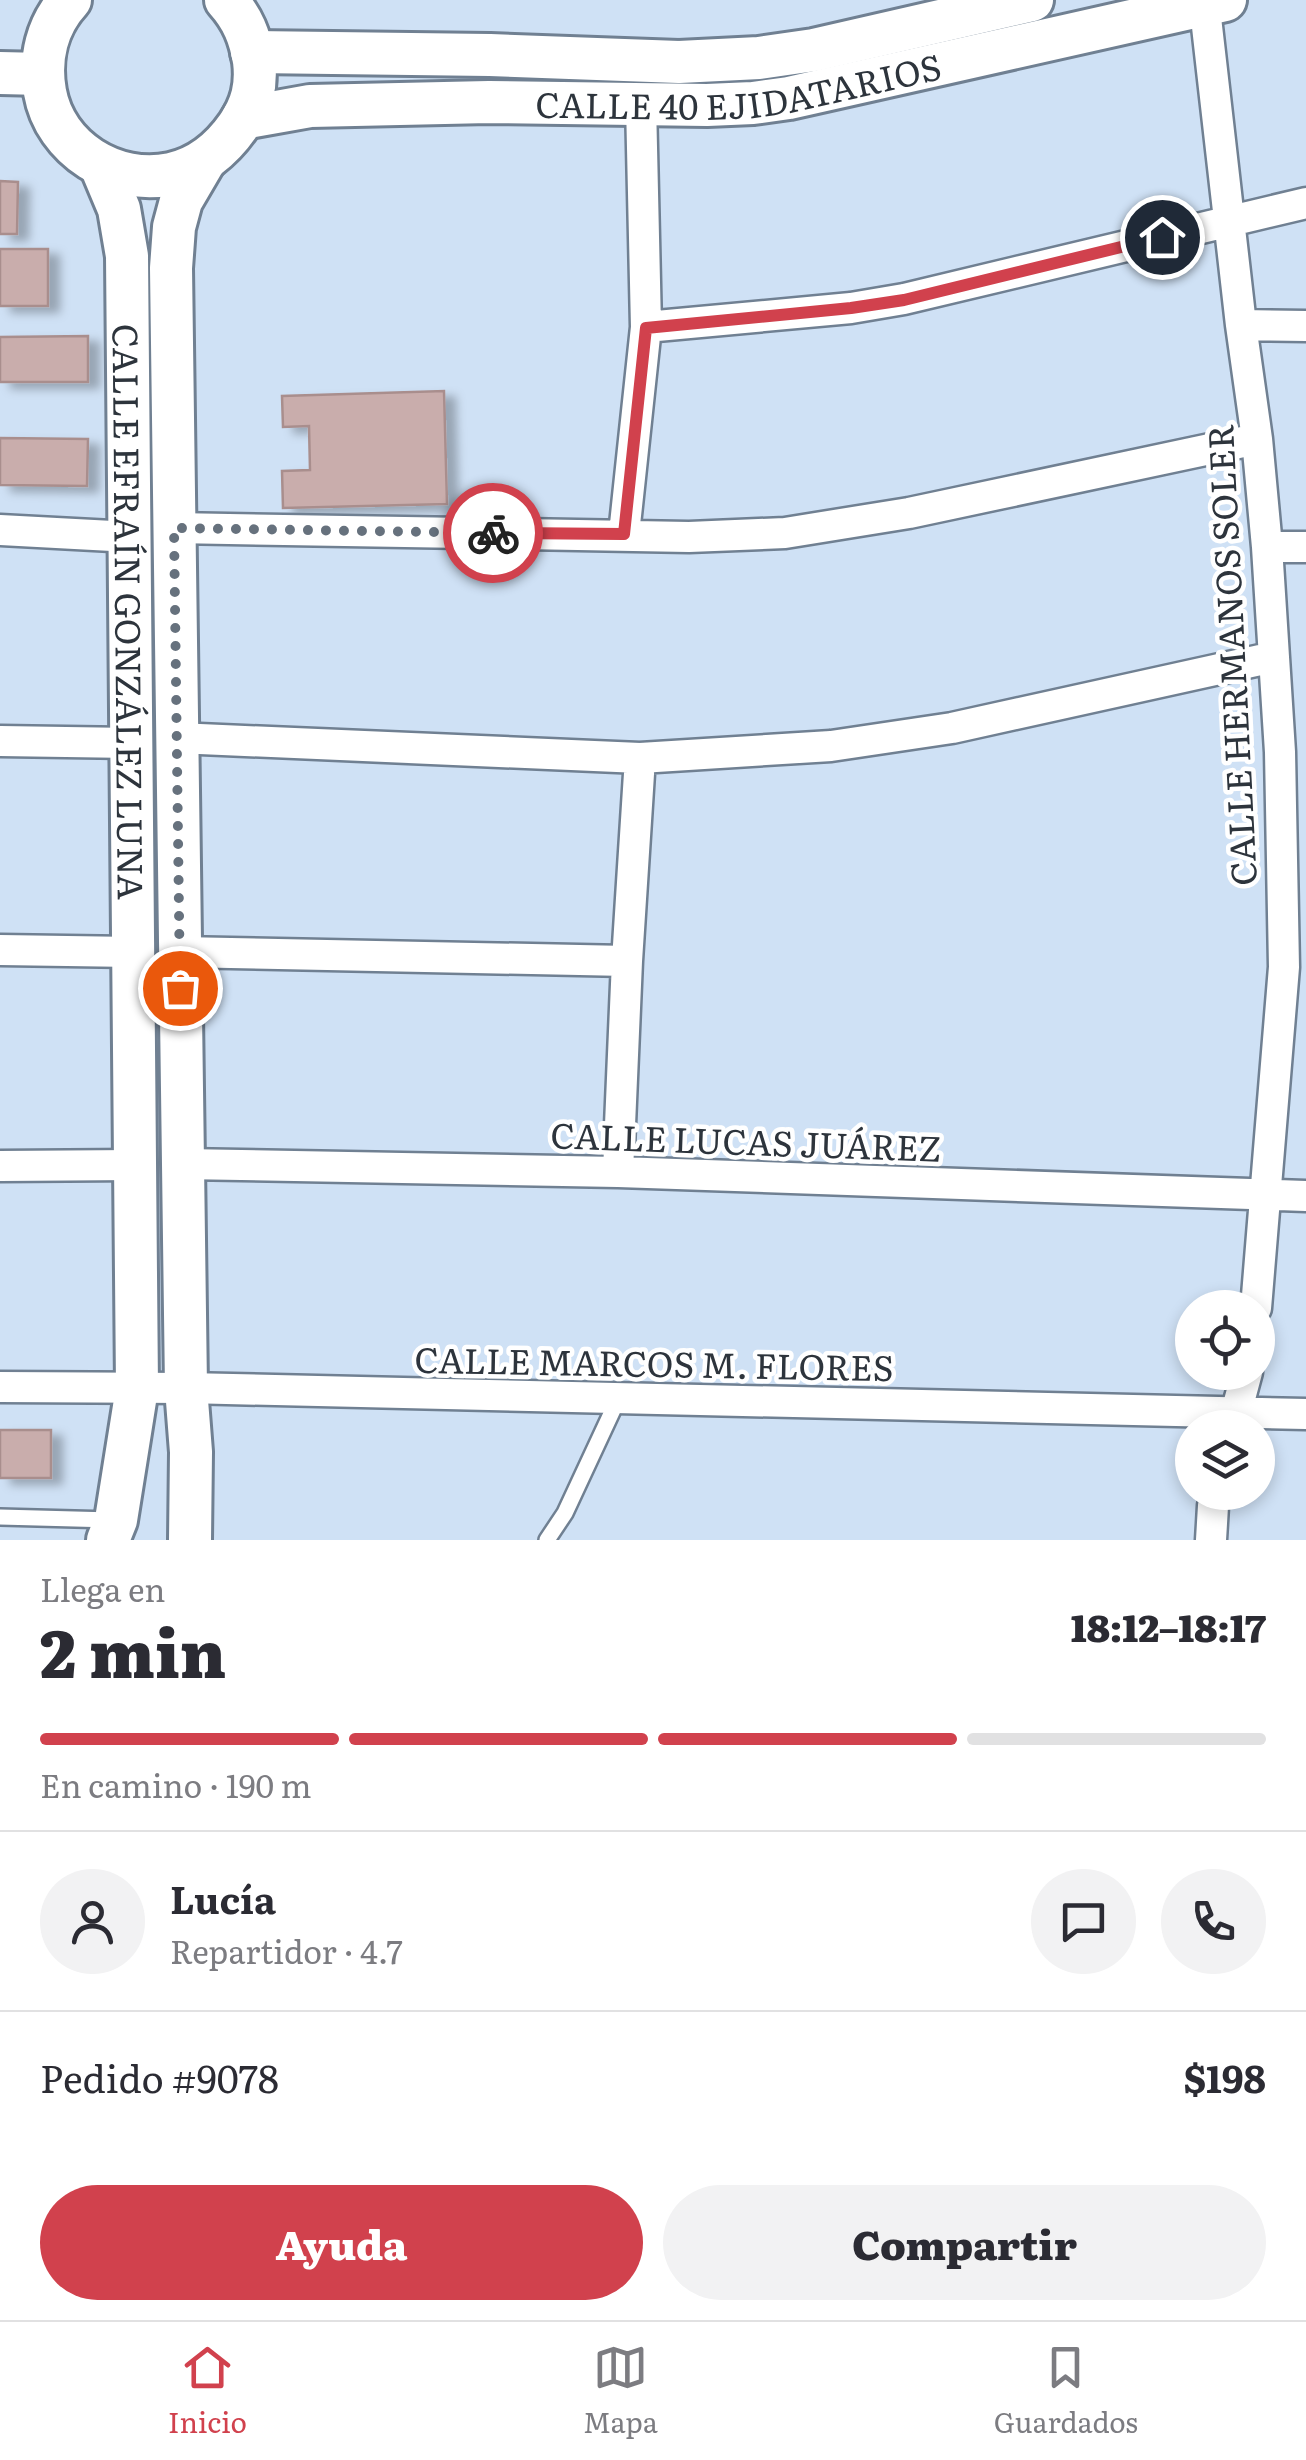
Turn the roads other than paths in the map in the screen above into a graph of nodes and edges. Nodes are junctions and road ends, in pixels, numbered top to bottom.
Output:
1 (70, 0) edge
2 (226, 0) edge
3 (1032, 0) edge
4 (1211, 2) edge
5 (252, 52) junction
6 (490, 55) junction
7 (21, 73) edge
8 (490, 102) junction
9 (641, 102) junction
10 (243, 118) junction
11 (205, 160) junction
12 (101, 166) junction
13 (1306, 203) edge
14 (1230, 221) junction
15 (1241, 325) junction
16 (1306, 326) edge
17 (646, 328) junction
18 (1257, 439) junction
19 (174, 528) junction
20 (0, 530) edge
21 (624, 534) junction
22 (131, 537) junction
23 (1267, 547) junction
24 (1306, 547) edge
25 (1274, 657) junction
26 (177, 738) junction
27 (0, 740) edge
28 (132, 743) junction
29 (1293, 752) edge
30 (640, 758) junction
31 (0, 950) edge
32 (134, 952) junction
33 (180, 952) junction
34 (627, 961) junction
35 (1295, 967) edge
36 (183, 1164) junction
37 (135, 1165) junction
38 (0, 1166) edge
39 (618, 1172) junction
40 (1266, 1196) junction
41 (1306, 1196) edge
42 (1258, 1290) edge
43 (0, 1386) edge
44 (137, 1388) junction
45 (186, 1388) junction
46 (618, 1399) junction
47 (1306, 1414) edge
48 (1275, 1417) edge
49 (1175, 1419) edge
50 (1212, 1510) edge
51 (0, 1517) edge
52 (112, 1530) edge
53 (196, 1535) edge
54 (546, 1540) edge
55 (1211, 1540) edge

1 - 7 street
2 - 5 street
3 - 6 street, CALLE 40 EJIDATARIOS
4 - 9 street, CALLE 40 EJIDATARIOS
4 - 14 street, CALLE HERMANOS SOLER
5 - 6 street, CALLE 40 EJIDATARIOS
5 - 10 street
6 - 8 street
7 - 12 street
8 - 9 street, CALLE 40 EJIDATARIOS
8 - 10 street, CALLE 40 EJIDATARIOS
9 - 17 street
10 - 11 street, CALLE EFRAÍN GONZÁLEZ LUNA
11 - 12 street
11 - 19 street, CALLE EFRAÍN GONZÁLEZ LUNA
12 - 22 street, CALLE EFRAÍN GONZÁLEZ LUNA
13 - 14 street
14 - 15 street, CALLE HERMANOS SOLER
14 - 17 street
15 - 16 street
15 - 18 street, CALLE HERMANOS SOLER
17 - 21 street
18 - 21 street
18 - 23 street, CALLE HERMANOS SOLER
19 - 21 street
19 - 26 street, CALLE EFRAÍN GONZÁLEZ LUNA
20 - 22 street
22 - 28 street, CALLE EFRAÍN GONZÁLEZ LUNA
23 - 24 street
23 - 25 street, CALLE HERMANOS SOLER
25 - 29 street, CALLE HERMANOS SOLER
25 - 30 street
26 - 30 street
26 - 33 street, CALLE EFRAÍN GONZÁLEZ LUNA
27 - 28 street
28 - 32 street, CALLE EFRAÍN GONZÁLEZ LUNA
29 - 35 street, CALLE HERMANOS SOLER
30 - 34 street
31 - 32 street
32 - 37 street, CALLE EFRAÍN GONZÁLEZ LUNA
33 - 34 street
33 - 36 street, CALLE EFRAÍN GONZÁLEZ LUNA
34 - 39 street
35 - 40 street, CALLE HERMANOS SOLER
36 - 39 street, CALLE LUCAS JUÁREZ
36 - 45 street, CALLE EFRAÍN GONZÁLEZ LUNA
37 - 38 street
37 - 44 street, CALLE EFRAÍN GONZÁLEZ LUNA
39 - 40 street, CALLE LUCAS JUÁREZ
40 - 41 street, CALLE LUCAS JUÁREZ
40 - 42 street, CALLE HERMANOS SOLER
43 - 44 street, CALLE MARCOS M. FLORES
44 - 45 street, CALLE MARCOS M. FLORES
44 - 52 street, CALLE EFRAÍN GONZÁLEZ LUNA
45 - 46 street, CALLE MARCOS M. FLORES
45 - 53 street, CALLE EFRAÍN GONZÁLEZ LUNA
46 - 49 street, CALLE MARCOS M. FLORES
46 - 54 lane
47 - 48 street, CALLE MARCOS M. FLORES
50 - 55 street
51 - 52 lane

